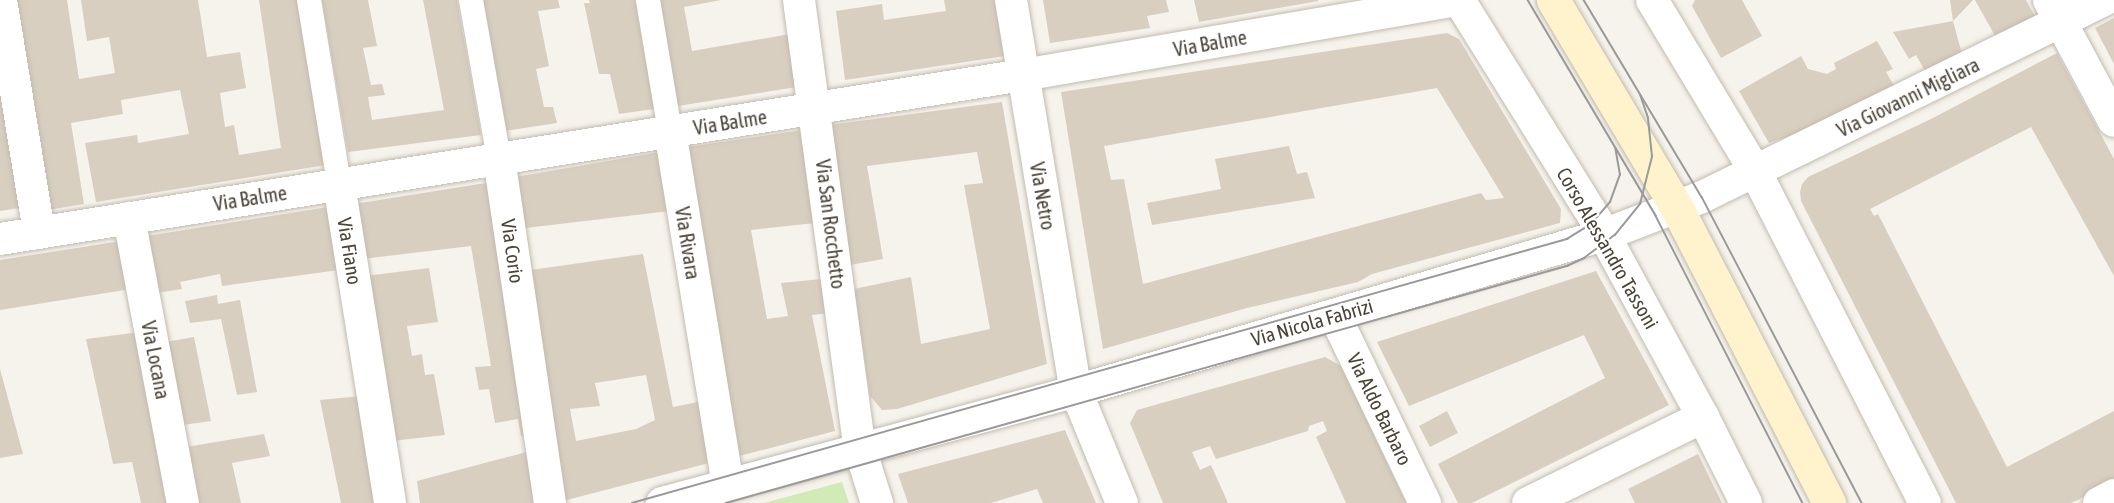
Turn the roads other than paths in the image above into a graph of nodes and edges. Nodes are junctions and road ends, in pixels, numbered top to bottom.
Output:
1 (1, 0) edge
2 (309, 0) edge
3 (471, 0) edge
4 (648, 0) edge
5 (799, 0) edge
6 (1011, 0) edge
7 (1459, 0) edge
8 (1553, 0) edge
9 (1652, 0) edge
10 (2104, 0) edge
11 (2055, 12) edge
12 (1023, 75) junction
13 (816, 108) junction
14 (2114, 121) edge
15 (670, 131) junction
16 (499, 158) junction
17 (1755, 171) junction
18 (339, 184) junction
19 (1677, 208) junction
20 (129, 218) junction
21 (39, 233) junction
22 (1604, 235) junction
23 (0, 239) edge
24 (1335, 315) junction
25 (1076, 391) junction
26 (1703, 417) junction
27 (860, 449) junction
28 (728, 485) junction
29 (2114, 495) edge
30 (183, 503) edge
31 (390, 503) edge
32 (550, 503) edge
33 (662, 503) edge
34 (877, 503) edge
35 (1122, 503) edge
36 (1425, 503) edge
37 (1528, 503) edge
38 (1746, 503) edge
39 (1829, 503) edge
40 (1925, 503) edge
41 (2100, 503) edge

1 - 21 street
2 - 18 street, Via Fiano
3 - 16 street, Via Corio
4 - 15 street, Via Rivara
5 - 13 street, Via San Rocchetto
6 - 12 street, Via Netro
7 - 12 street, Via Balme
7 - 22 street, Corso Alessandro Tassoni
8 - 19 main road
9 - 17 street
10 - 11 street, Via Giovanni Migliara
11 - 14 street
11 - 17 street, Via Giovanni Migliara
12 - 13 street, Via Balme
12 - 25 street, Via Netro
13 - 15 street, Via Balme
13 - 27 street, Via San Rocchetto
15 - 16 street, Via Balme
15 - 28 street, Via Rivara
16 - 18 street, Via Balme
16 - 32 street, Via Corio
17 - 19 street, Via Nicola Fabrizi
17 - 40 street
18 - 20 street, Via Balme
18 - 31 street, Via Fiano
19 - 22 street, Via Nicola Fabrizi
19 - 39 main road
20 - 21 street, Via Balme
20 - 30 street, Via Locana
21 - 23 street, Via Balme
22 - 24 street, Via Nicola Fabrizi
22 - 26 street, Corso Alessandro Tassoni
24 - 25 street, Via Nicola Fabrizi
24 - 36 street, Via Aldo Barbaro
25 - 27 street, Via Nicola Fabrizi
25 - 35 street, Via Netro
26 - 37 street
26 - 38 street, Corso Alessandro Tassoni
27 - 28 street, Via Nicola Fabrizi
27 - 34 street, Via San Rocchetto
28 - 33 street, Via Nicola Fabrizi
29 - 41 street

